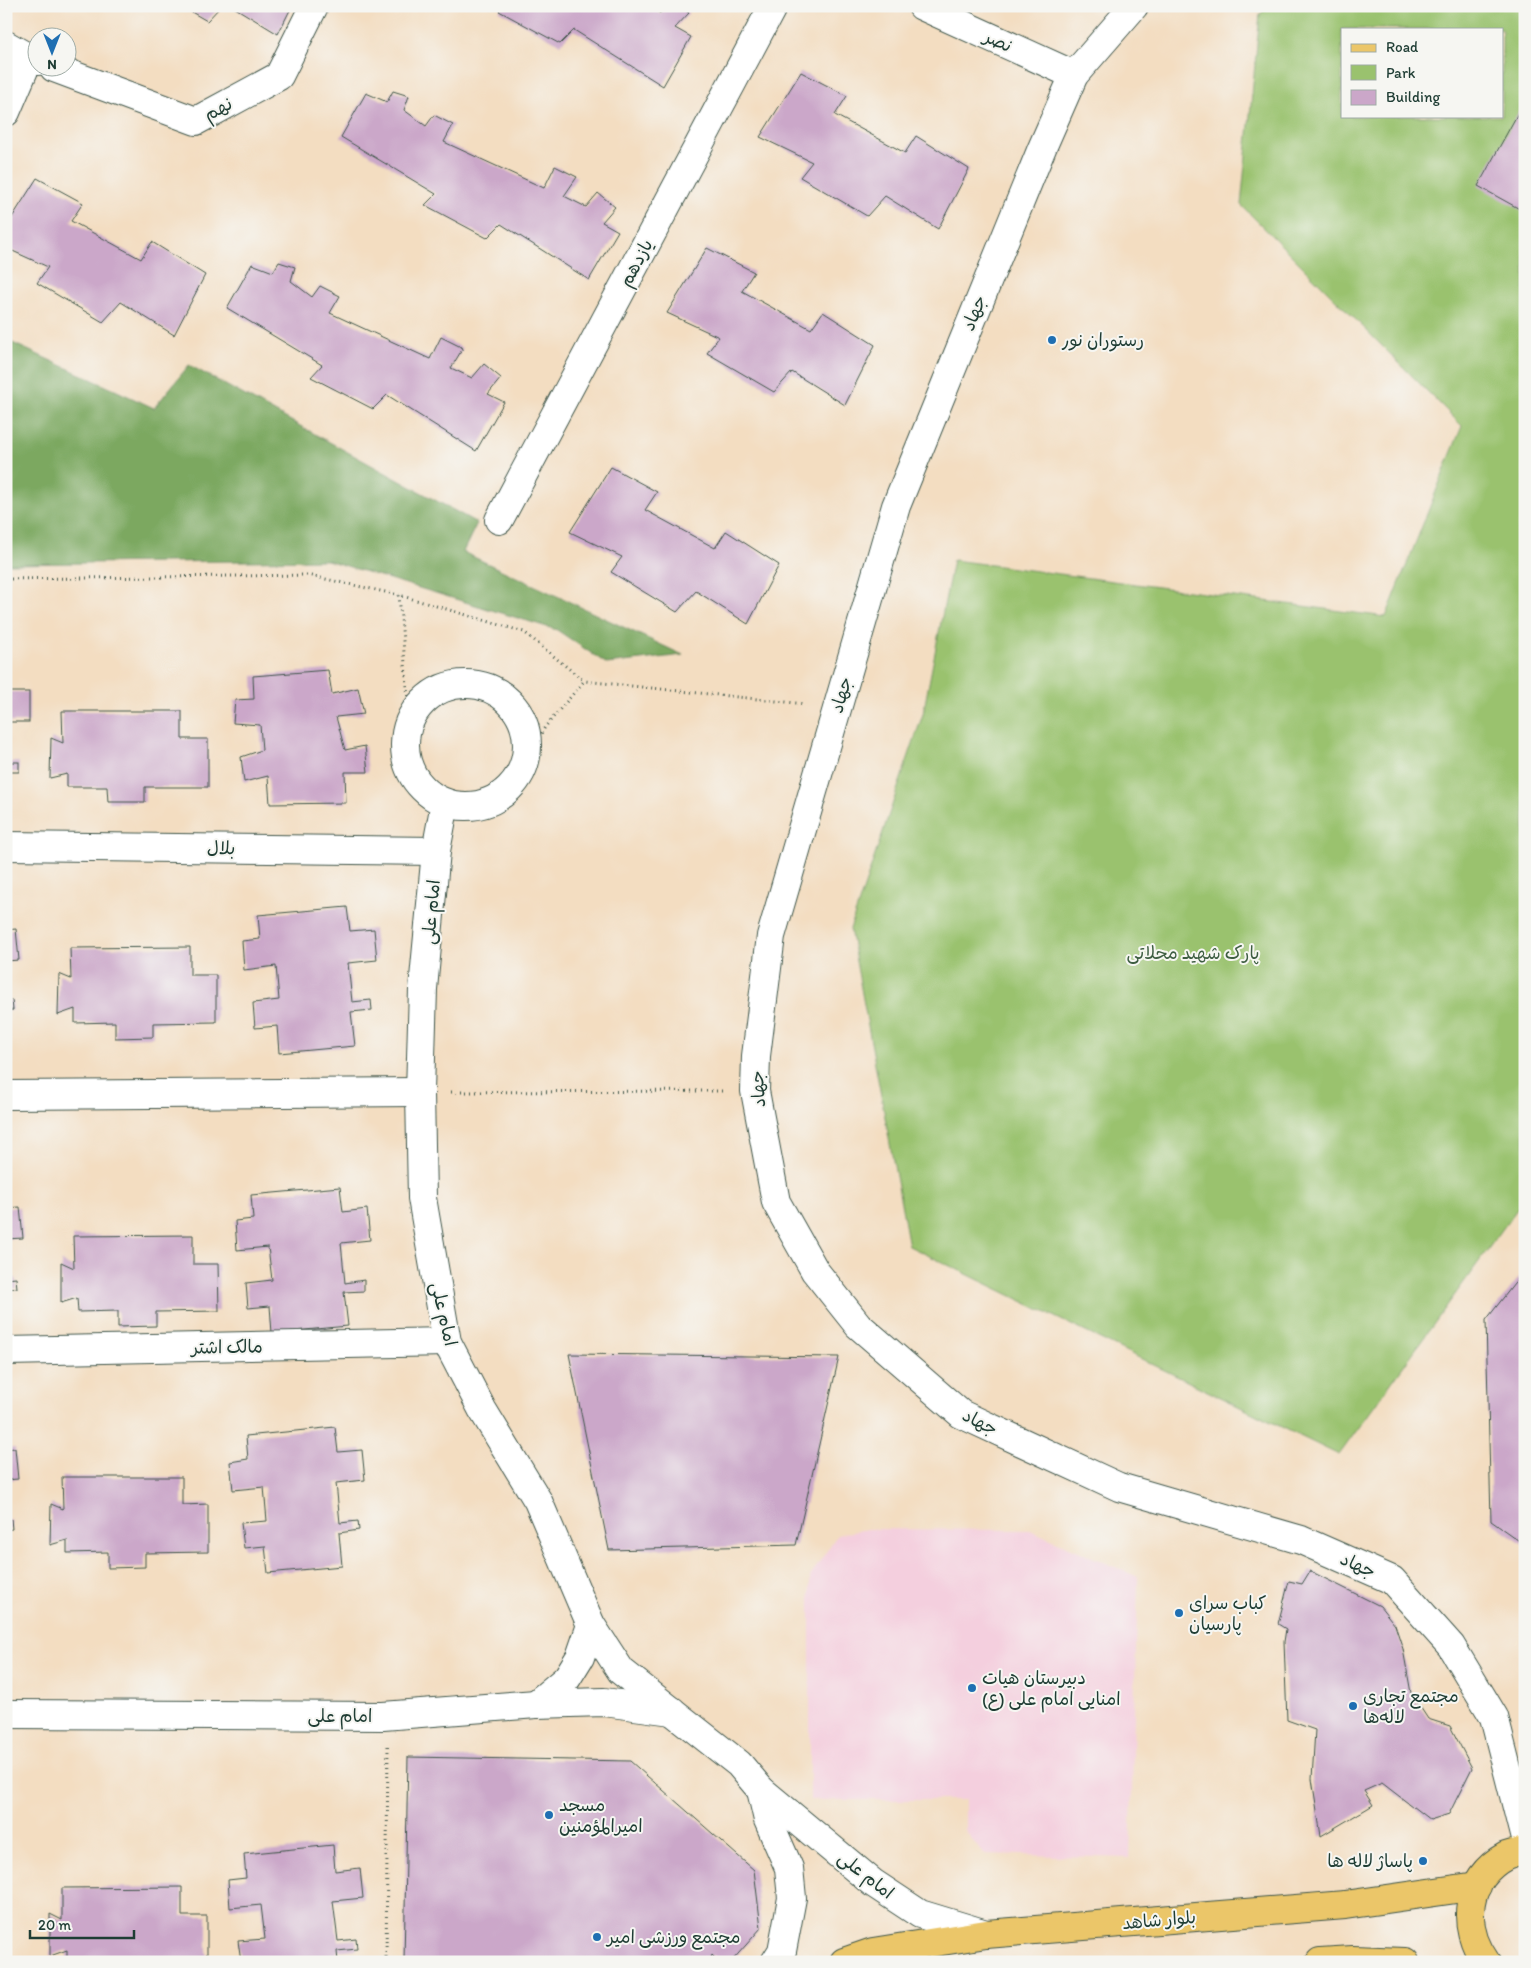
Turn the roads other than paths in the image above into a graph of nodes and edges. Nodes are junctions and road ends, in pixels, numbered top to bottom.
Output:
1 (314, 6) edge
2 (773, 6) edge
3 (922, 6) edge
4 (1134, 6) edge
5 (28, 66) edge
6 (1074, 75) junction
7 (78, 76) edge
8 (6, 112) edge
9 (499, 520) dead end
10 (445, 803) junction
11 (6, 846) edge
12 (436, 851) junction
13 (420, 1092) junction
14 (6, 1095) edge
15 (447, 1342) junction
16 (6, 1351) edge
17 (591, 1625) junction
18 (536, 1704) junction
19 (672, 1711) junction
20 (6, 1714) edge
21 (761, 1790) junction
22 (1525, 1839) edge
23 (1525, 1851) edge
24 (1477, 1886) junction
25 (986, 1934) junction
26 (775, 1962) edge
27 (844, 1962) edge
28 (1320, 1962) edge
29 (1405, 1962) edge
30 (1486, 1962) edge

1 - 7 street, نهم
2 - 9 street, یازدهم
3 - 6 street, نصر
4 - 6 street, جهاد
5 - 8 street, نهم
6 - 22 street, جهاد
10 - 10 street
10 - 12 street, امام علی
11 - 12 street, بلال
12 - 13 street, امام علی
13 - 14 street
13 - 15 street, امام علی
15 - 16 street, مالک اشتر
15 - 17 street, امام علی
17 - 18 street
17 - 19 street, امام علی
18 - 19 street, امام علی
18 - 20 street, امام علی
19 - 21 street, امام علی
21 - 25 street, امام علی
21 - 26 street, امام علی
23 - 24 main road
24 - 25 main road, بلوار شاهد
24 - 30 main road
25 - 27 main road, بلوار شاهد
28 - 29 main road

